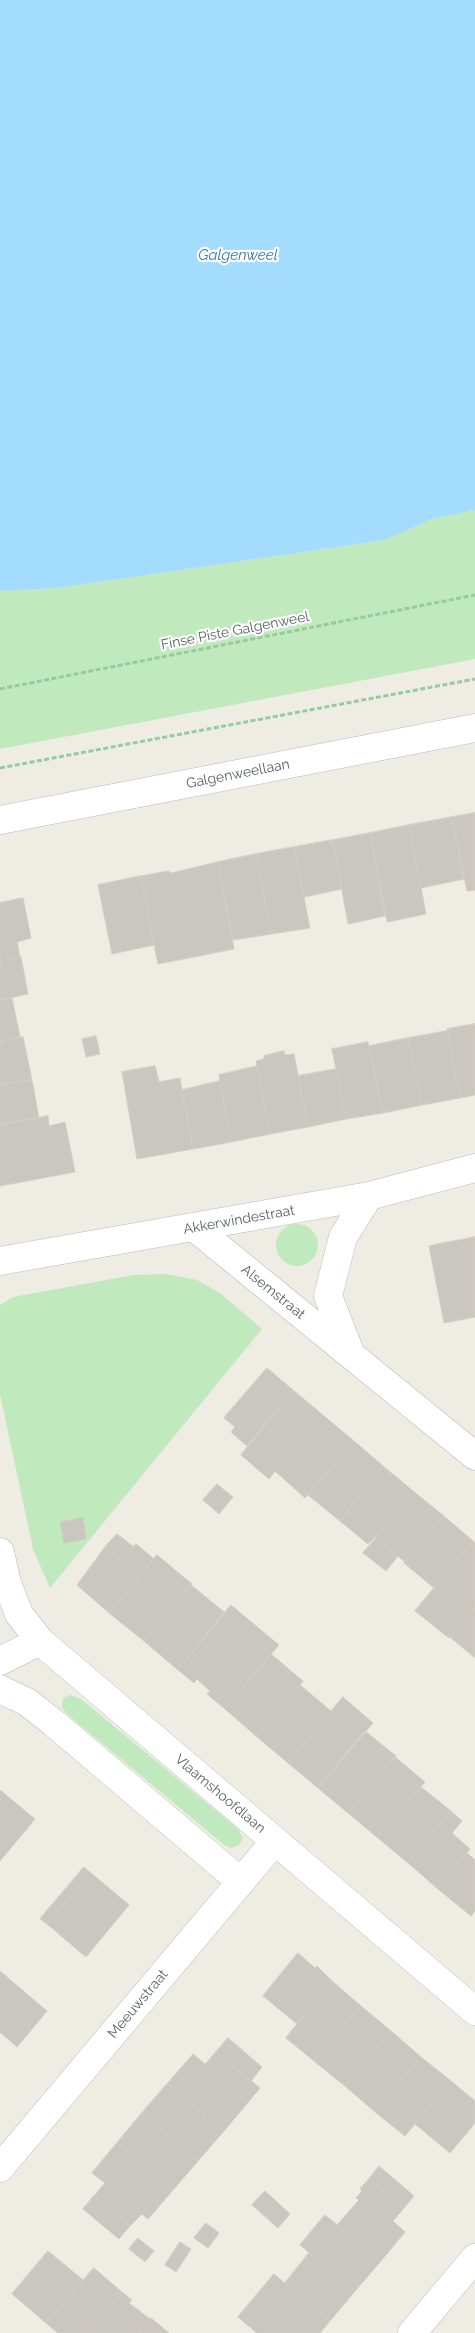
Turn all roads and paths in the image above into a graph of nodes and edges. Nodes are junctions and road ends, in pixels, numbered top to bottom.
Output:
1 (475, 596) edge
2 (475, 679) edge
3 (0, 689) edge
4 (475, 728) edge
5 (0, 768) edge
6 (0, 820) edge
7 (475, 1168) edge
8 (369, 1196) junction
9 (195, 1228) junction
10 (0, 1261) edge
11 (352, 1356) junction
12 (475, 1456) edge
13 (0, 1552) edge
14 (40, 1641) junction
15 (0, 1662) edge
16 (0, 1689) edge
17 (275, 1841) junction
18 (241, 1882) junction
19 (475, 2011) edge
20 (0, 2168) edge
21 (475, 2258) edge
22 (412, 2333) edge

1 - 3 path, Finse Piste Galgenweel
2 - 5 path
4 - 6 street, Galgenweellaan
7 - 8 street, Akkerwindestraat
8 - 9 street, Akkerwindestraat
8 - 11 street, Alsemstraat
9 - 10 street, Akkerwindestraat
9 - 11 street, Alsemstraat
11 - 12 street, Alsemstraat
13 - 14 street, Vlaamshoofdlaan
14 - 15 street
14 - 17 street, Vlaamshoofdlaan
16 - 18 street
17 - 18 street, Meeuwstraat
17 - 19 street, Vlaamshoofdlaan
18 - 20 street, Meeuwstraat
21 - 22 street

